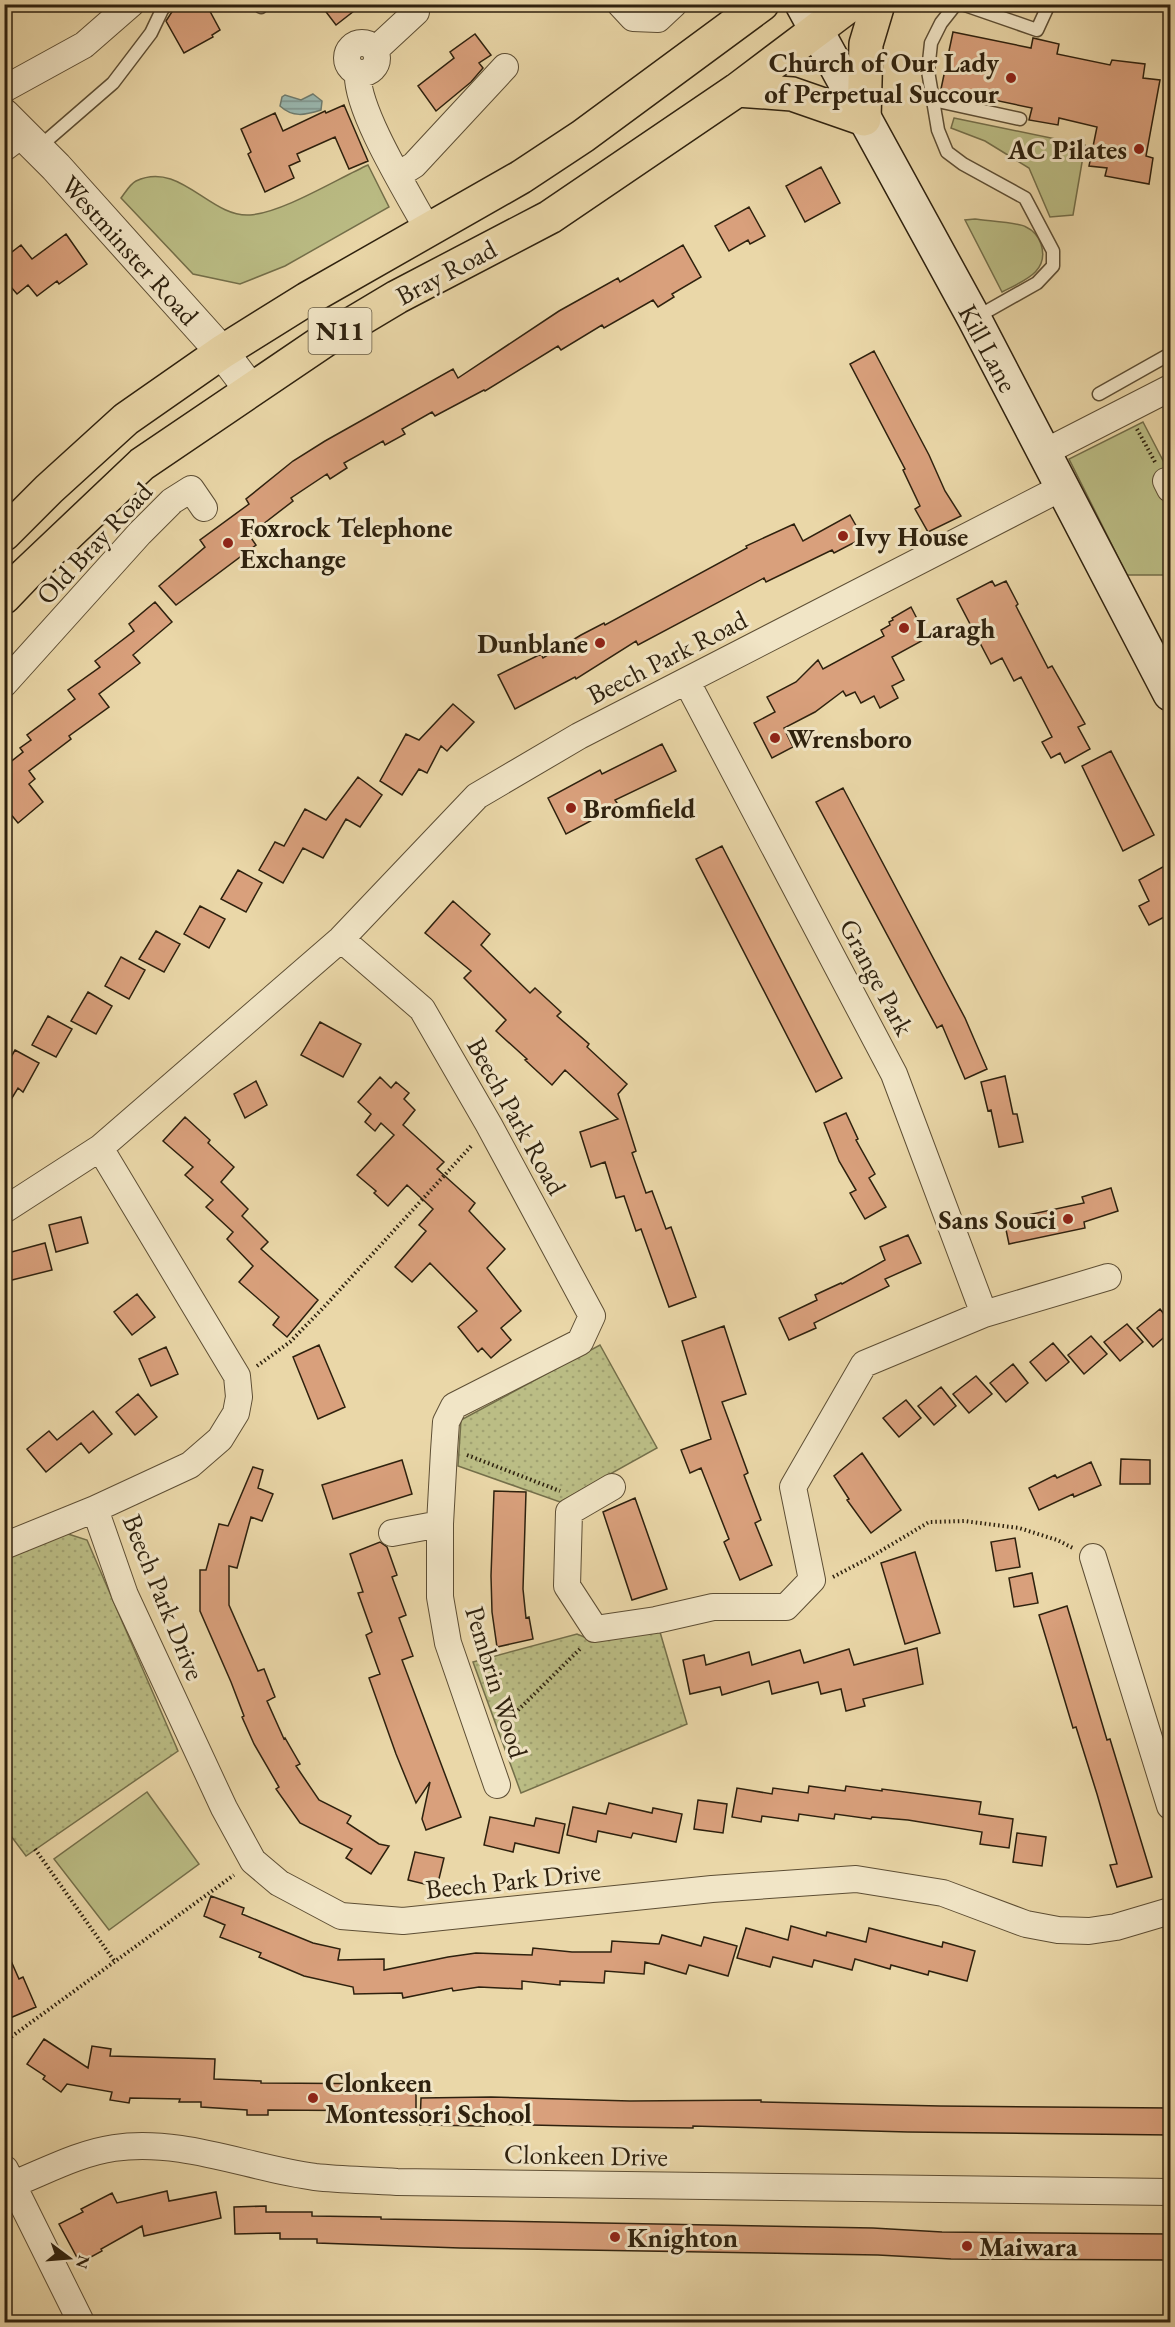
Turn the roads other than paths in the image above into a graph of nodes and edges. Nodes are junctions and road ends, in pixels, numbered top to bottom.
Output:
1 (131, 4) edge
2 (167, 4) edge
3 (620, 4) edge
4 (674, 4) edge
5 (851, 4) edge
6 (878, 4) edge
7 (956, 4) edge
8 (962, 4) edge
9 (1049, 4) edge
10 (760, 6) edge
11 (416, 12) dead end
12 (810, 17) edge
13 (505, 67) dead end
14 (4, 89) edge
15 (737, 90) junction
16 (933, 100) junction
17 (864, 118) junction
18 (1020, 119) dead end
19 (18, 136) edge
20 (398, 175) junction
21 (428, 230) junction
22 (974, 318) junction
23 (222, 352) junction
24 (1170, 354) edge
25 (1170, 388) edge
26 (250, 389) junction
27 (1099, 394) dead end
28 (1043, 453) junction
29 (1063, 487) junction
30 (204, 508) dead end
31 (4, 534) edge
32 (4, 597) edge
33 (687, 682) junction
34 (4, 684) edge
35 (1170, 694) edge
36 (341, 939) junction
37 (100, 1148) junction
38 (4, 1210) edge
39 (1108, 1277) dead end
40 (984, 1314) junction
41 (592, 1316) joint
42 (612, 1487) dead end
43 (95, 1509) junction
44 (440, 1524) junction
45 (392, 1533) dead end
46 (4, 1545) edge
47 (1093, 1557) road end
48 (497, 1785) dead end
49 (1170, 1806) edge
50 (1170, 1911) edge
51 (8, 2177) edge
52 (1170, 2192) edge
53 (81, 2322) edge

1 - 14 street
2 - 19 lane
3 - 4 street
5 - 12 highway, N11
6 - 17 highway
7 - 16 lane
8 - 9 lane
10 - 21 highway, Bray Road / N11
11 - 20 street
12 - 15 highway, Bray Road / N11
12 - 17 main road, Kill Lane
13 - 20 street
15 - 17 highway
15 - 26 highway, Bray Road / N11
16 - 18 lane
16 - 22 lane
17 - 22 main road, Kill Lane
19 - 23 street, Westminster Road
20 - 21 street
21 - 23 highway, Bray Road / N11
22 - 28 main road, Kill Lane
23 - 26 street, Westminster Road
23 - 31 highway, Bray Road / N11
24 - 27 lane
25 - 28 street
26 - 32 highway, Bray Road / N11
28 - 29 main road, Kill Lane
29 - 33 street, Beech Park Road
29 - 35 main road, Kill Lane
30 - 34 street, Old Bray Road
33 - 36 street, Beech Park Road
33 - 40 street, Grange Park
36 - 37 street, Beech Park Road
36 - 41 street, Beech Park Road
37 - 38 street, Beech Park Road
37 - 43 street, Beech Park Drive
39 - 40 street
40 - 42 street
41 - 44 street, Pembrin Wood
43 - 46 street, Beech Park Drive
43 - 50 street, Beech Park Drive
44 - 45 street
44 - 48 street, Pembrin Wood
47 - 49 street
51 - 52 street, Clonkeen Drive
51 - 53 street

